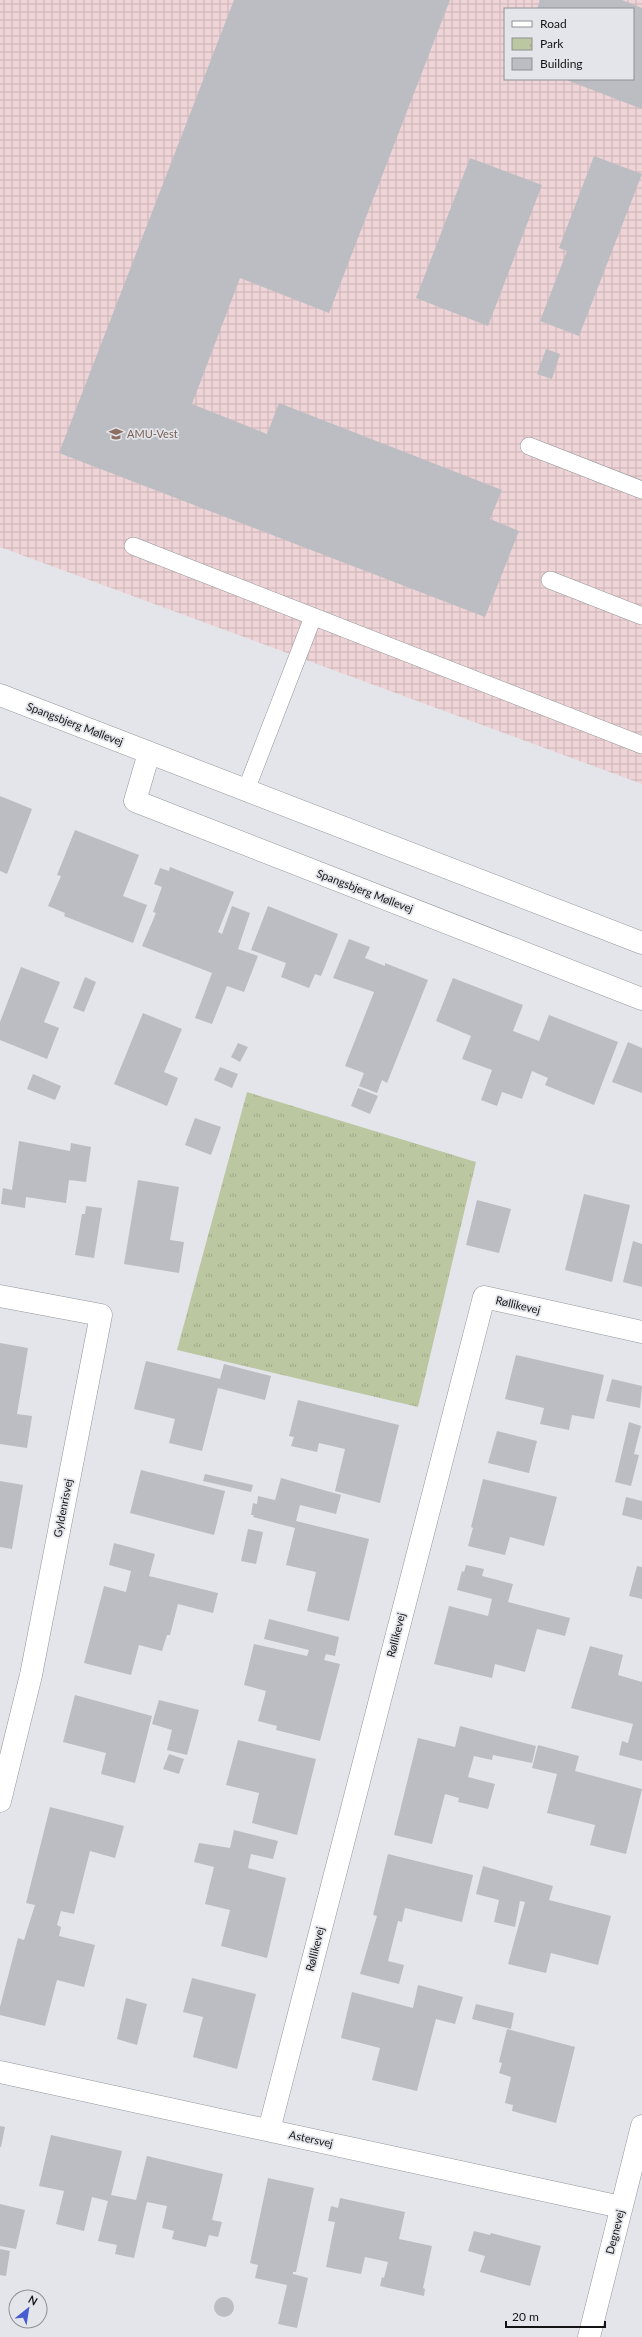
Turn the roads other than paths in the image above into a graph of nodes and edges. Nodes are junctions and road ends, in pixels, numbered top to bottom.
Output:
1 (529, 446) dead end
2 (642, 490) edge
3 (133, 546) dead end
4 (550, 580) dead end
5 (642, 616) edge
6 (313, 617) junction
7 (0, 695) edge
8 (642, 745) edge
9 (149, 753) junction
10 (246, 790) junction
11 (642, 943) edge
12 (642, 999) edge
13 (0, 1296) edge
14 (642, 1332) edge
15 (0, 1801) edge
16 (0, 2072) edge
17 (642, 2126) edge
18 (269, 2130) junction
19 (621, 2206) junction
20 (589, 2337) edge

1 - 2 lane
3 - 6 lane
4 - 5 lane
6 - 8 lane
6 - 10 lane
7 - 9 street, Spangsbjerg Møllevej
9 - 10 street, Spangsbjerg Møllevej
9 - 12 street, Spangsbjerg Møllevej
10 - 11 street, Spangsbjerg Møllevej
13 - 15 street, Gyldenrisvej
14 - 18 street, Røllikevej
16 - 18 street, Astersvej
17 - 19 street, Degnevej
18 - 19 street, Astersvej
19 - 20 street, Degnevej

